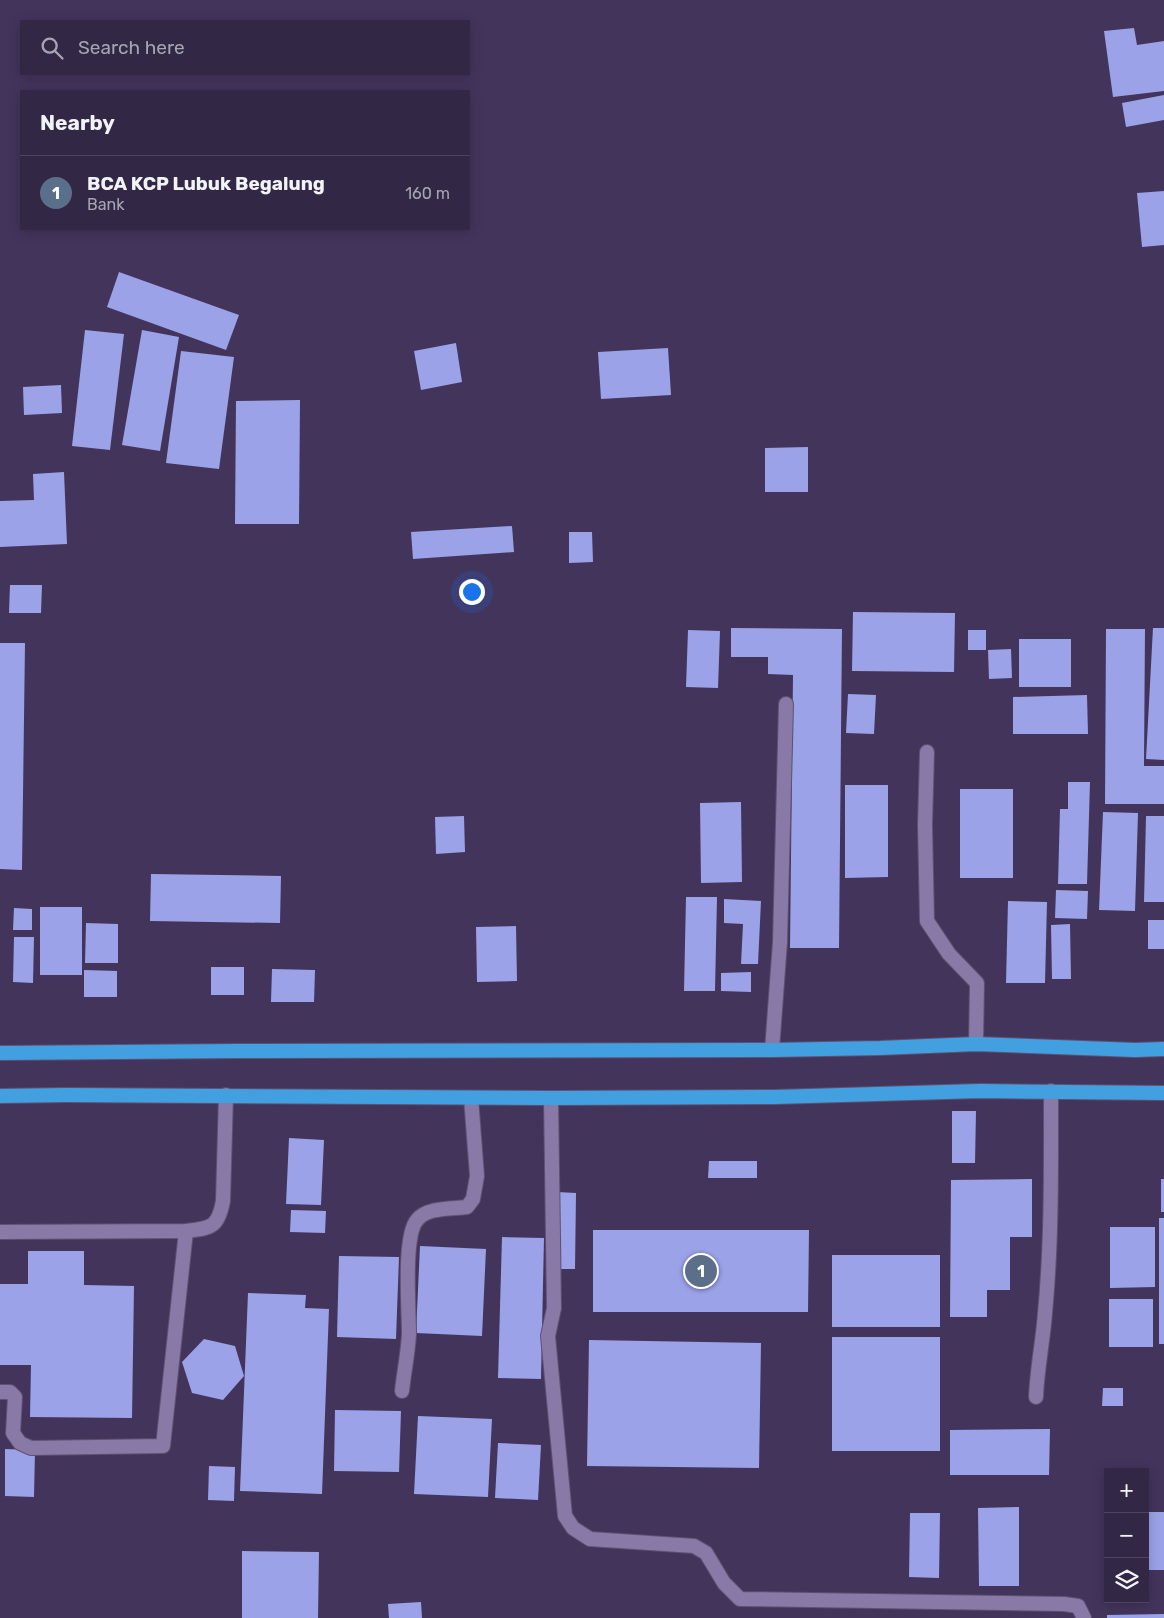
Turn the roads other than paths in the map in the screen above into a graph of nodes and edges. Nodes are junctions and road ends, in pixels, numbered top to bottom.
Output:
1 (786, 704) dead end
2 (927, 752) dead end
3 (976, 1044) junction
4 (1164, 1049) edge
5 (772, 1050) junction
6 (0, 1053) edge
7 (1051, 1091) junction
8 (1164, 1093) edge
9 (226, 1095) junction
10 (0, 1096) edge
11 (471, 1098) junction
12 (551, 1098) junction
13 (186, 1231) junction
14 (0, 1232) edge
15 (402, 1391) dead end
16 (0, 1392) edge
17 (1036, 1397) dead end
18 (1084, 1618) edge

1 - 5 street
2 - 3 street
3 - 4 highway
3 - 5 highway
5 - 6 highway
7 - 8 highway
7 - 12 highway
7 - 17 street
9 - 10 highway
9 - 11 highway
9 - 13 street
11 - 12 highway
11 - 15 street
12 - 18 street
13 - 14 street
13 - 16 street

